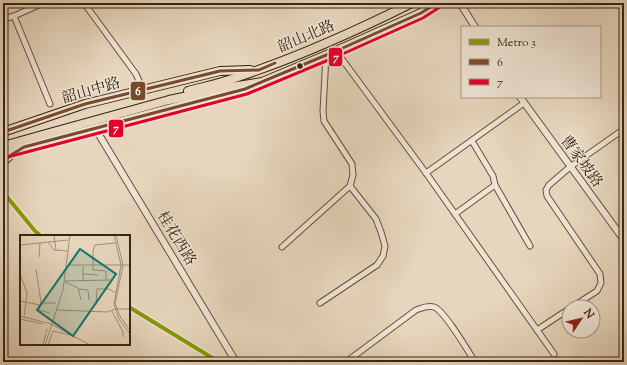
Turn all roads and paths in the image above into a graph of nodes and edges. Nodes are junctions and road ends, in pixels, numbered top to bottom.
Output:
1 (44, 3) edge
2 (84, 3) edge
3 (412, 3) edge
4 (437, 3) edge
5 (460, 3) edge
6 (14, 16) junction
7 (3, 19) edge
8 (474, 26) edge
9 (336, 51) junction
10 (326, 55) junction
11 (259, 70) junction
12 (262, 82) junction
13 (231, 83) junction
14 (143, 90) junction
15 (521, 98) edge
16 (524, 103) junction
17 (50, 104) dead end
18 (95, 128) junction
19 (624, 129) edge
20 (6, 131) edge
21 (472, 141) junction
22 (3, 142) edge
23 (3, 146) edge
24 (24, 147) junction
25 (3, 153) edge
26 (3, 162) edge
27 (570, 167) junction
28 (426, 173) junction
29 (495, 185) junction
30 (350, 186) junction
31 (455, 214) junction
32 (624, 240) edge
33 (530, 246) dead end
34 (282, 247) dead end
35 (584, 299) edge
36 (320, 303) dead end
37 (561, 314) edge
38 (537, 330) junction
39 (554, 354) dead end
40 (236, 362) edge
41 (346, 362) edge
42 (474, 362) edge

1 - 6 street
2 - 14 street
3 - 11 main road, 韶山北路
4 - 9 main road, 韶山北路
5 - 8 street
6 - 7 street
6 - 17 street
9 - 10 main road, 韶山北路
9 - 28 street
10 - 12 main road, 韶山北路
10 - 30 street
11 - 13 main road, 韶山北路
11 - 14 main road, 韶山中路
12 - 13 main road, 韶山北路
12 - 18 main road
13 - 22 main road, 韶山中路
13 - 23 main road, 韶山中路
14 - 20 main road, 韶山中路
15 - 16 street, 曹家坡路
16 - 21 street
16 - 27 street, 曹家坡路
18 - 24 main road
18 - 40 street, 桂花西路
19 - 27 street
21 - 28 street
21 - 29 street
24 - 25 main road
24 - 26 main road
27 - 32 street, 曹家坡路
27 - 35 street
28 - 31 street
29 - 31 street
29 - 33 street
30 - 34 street
30 - 36 street
31 - 38 street
37 - 38 street
38 - 39 street
41 - 42 street

